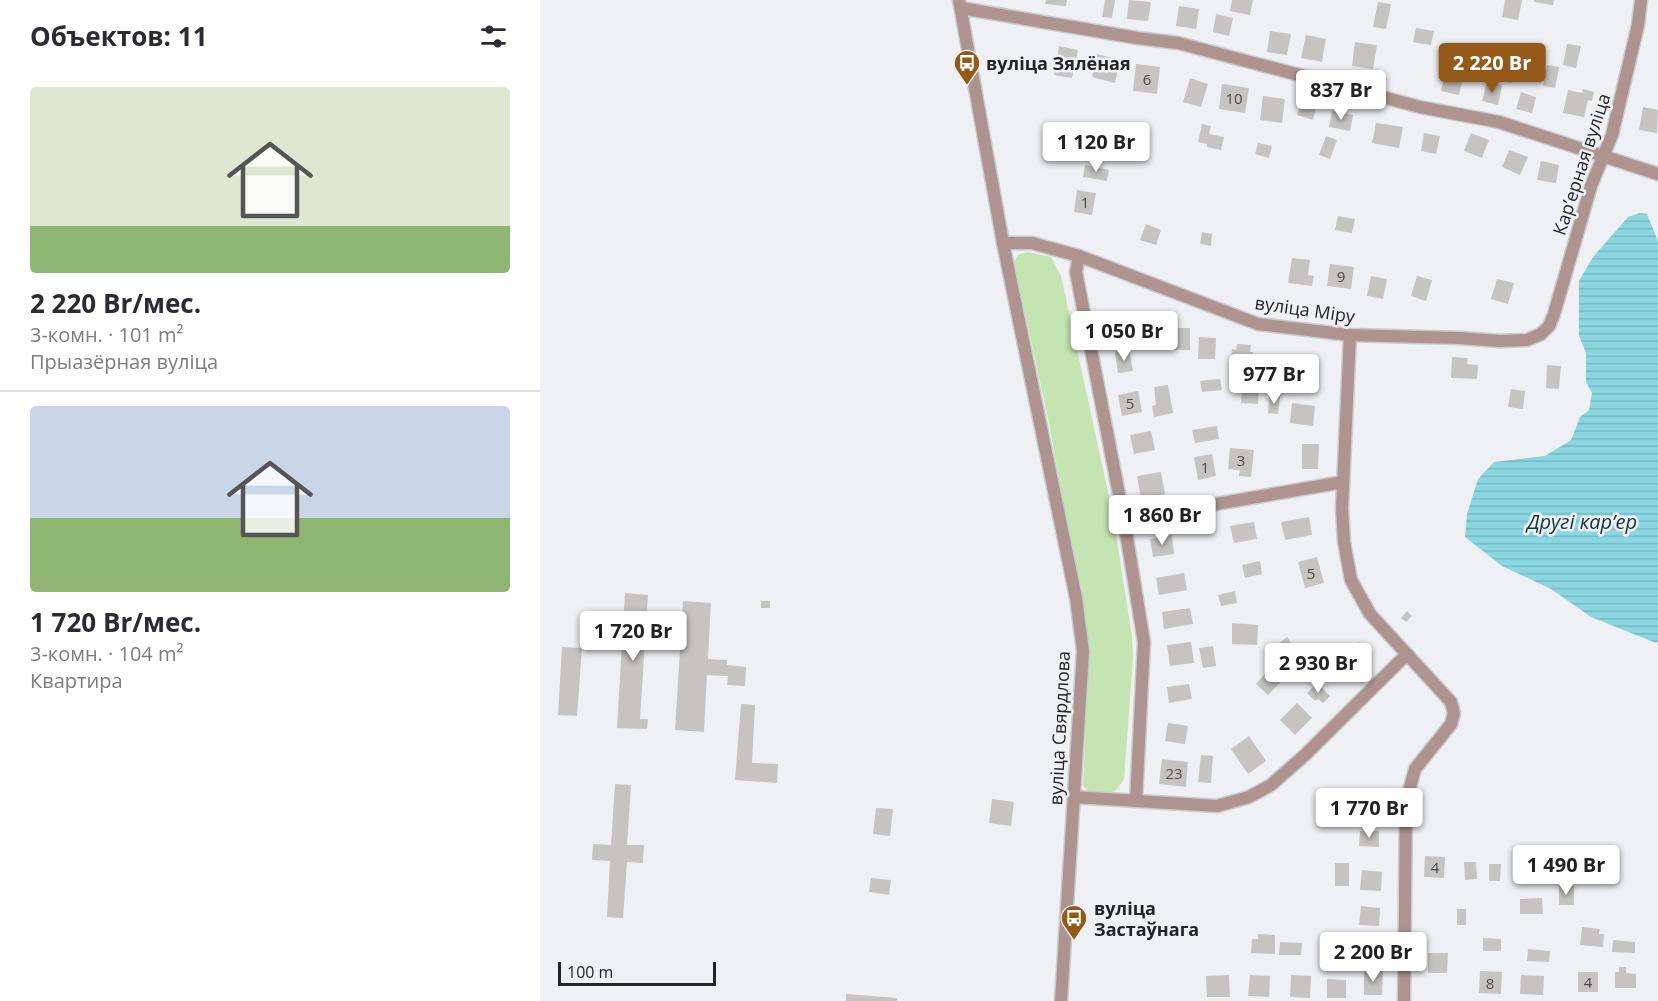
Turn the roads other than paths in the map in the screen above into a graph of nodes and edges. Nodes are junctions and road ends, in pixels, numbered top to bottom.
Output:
1 (1641, 0) edge
2 (960, 4) edge
3 (1602, 156) junction
4 (1658, 174) edge
5 (1003, 243) junction
6 (1079, 256) junction
7 (1541, 334) joint
8 (1350, 335) junction
9 (1343, 483) junction
10 (1124, 519) junction
11 (1407, 654) junction
12 (1074, 797) junction
13 (1136, 801) junction
14 (1060, 1001) edge
15 (1404, 1001) edge

1 - 3 street, Карʼерная вуліца
2 - 3 street
2 - 5 street, вуліца Свярдлова
3 - 4 street
3 - 7 street, Карʼерная вуліца
5 - 6 street, вуліца Міру
5 - 12 street, вуліца Свярдлова
6 - 8 street, вуліца Міру
6 - 10 street
7 - 8 street, вуліца Міру
8 - 9 street
9 - 10 street
9 - 11 street
10 - 13 street
11 - 13 street
11 - 15 street
12 - 13 street
12 - 14 street, вуліца Свярдлова

